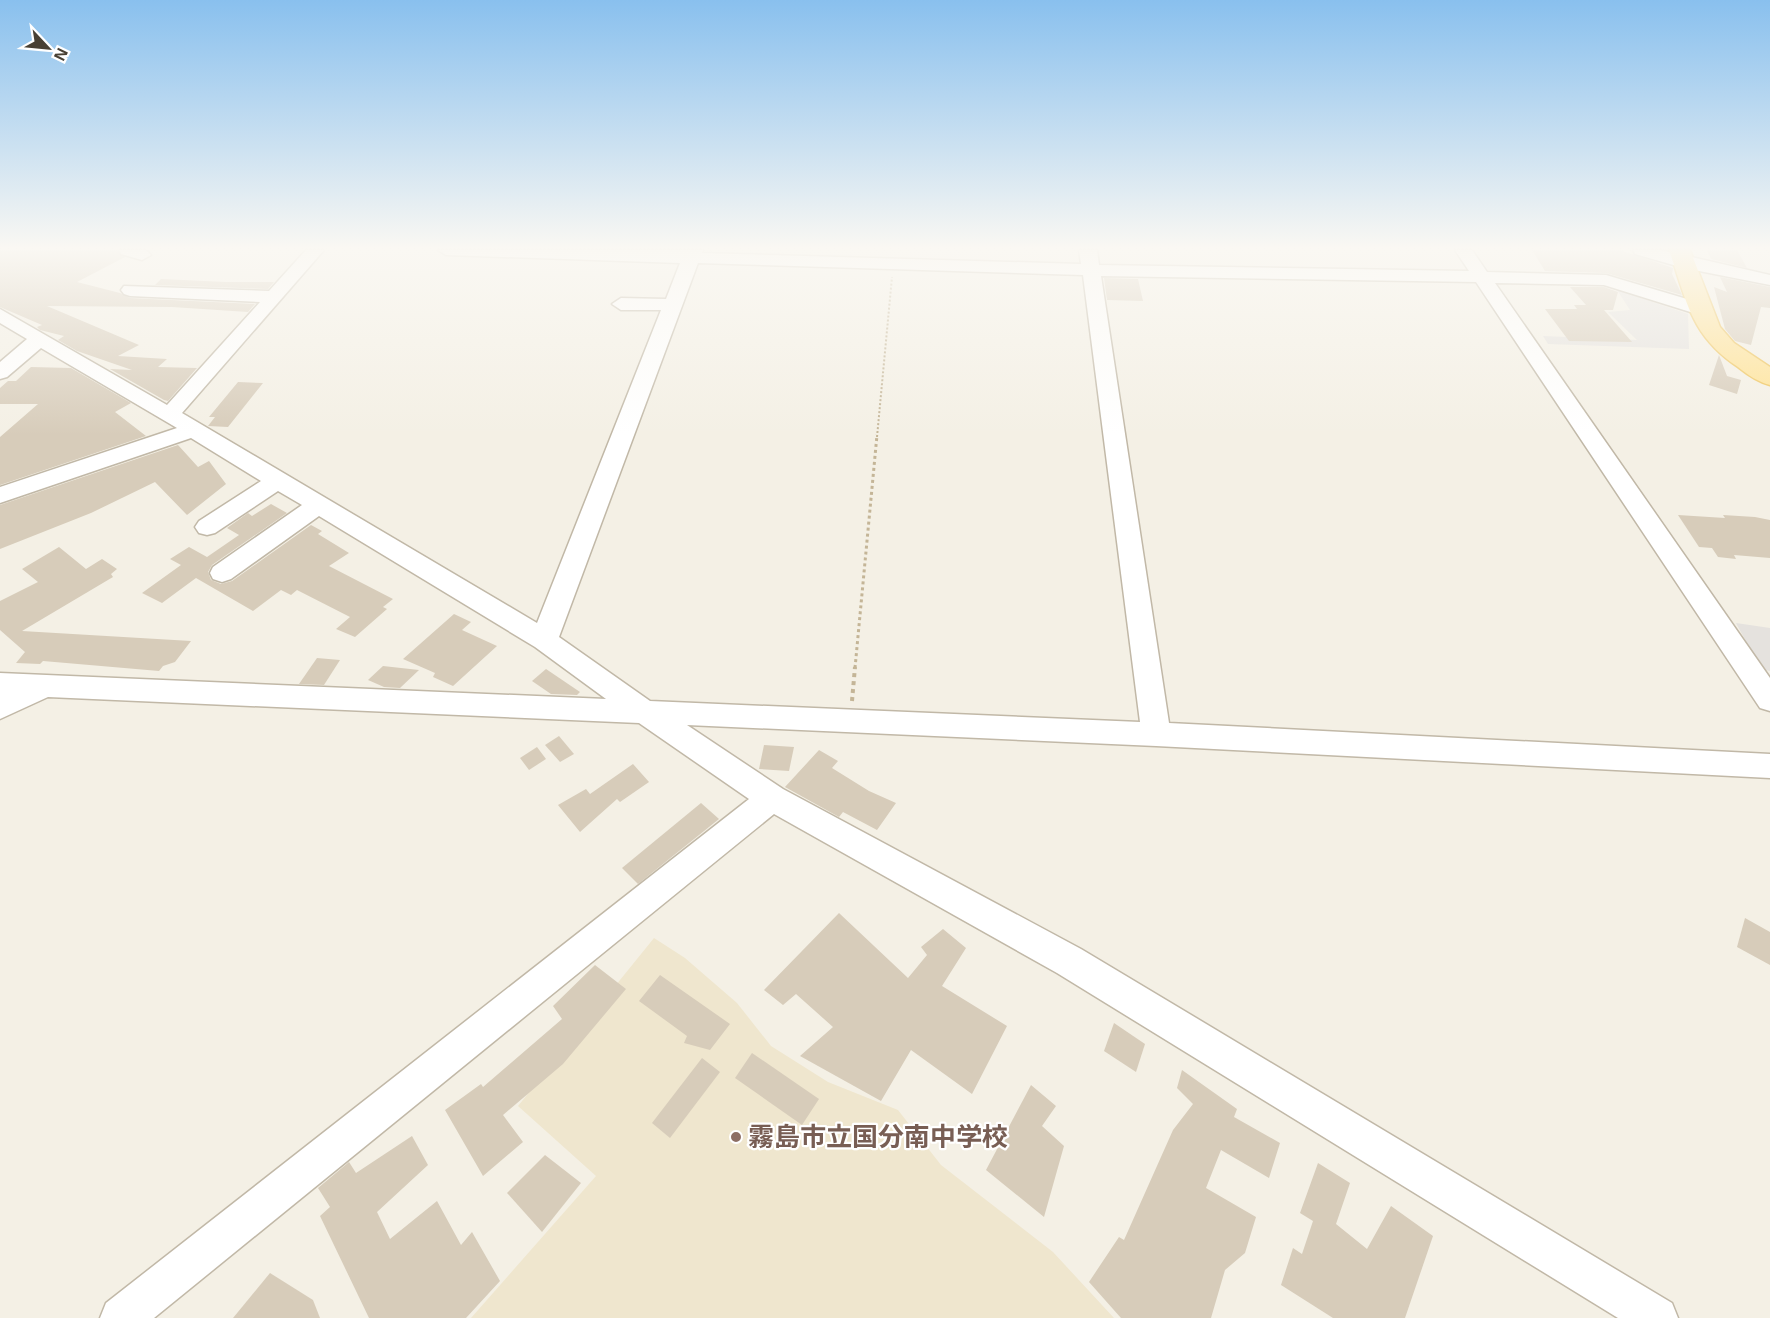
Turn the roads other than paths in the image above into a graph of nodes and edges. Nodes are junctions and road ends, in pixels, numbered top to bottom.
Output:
1 (262, 312) edge
2 (670, 312) edge
3 (1096, 312) edge
4 (1504, 312) edge
5 (1701, 312) edge
6 (0, 315) edge
7 (40, 338) junction
8 (0, 373) edge
9 (1770, 378) edge
10 (170, 414) junction
11 (193, 430) junction
12 (280, 480) junction
13 (0, 495) edge
14 (320, 504) junction
15 (207, 527) dead end
16 (222, 573) dead end
17 (544, 640) junction
18 (0, 684) edge
19 (42, 687) junction
20 (1770, 700) edge
21 (0, 708) edge
22 (642, 710) junction
23 (1156, 734) junction
24 (1770, 766) edge
25 (772, 798) junction
26 (121, 1318) edge
27 (1657, 1318) edge

1 - 10 street
2 - 17 street
3 - 23 street
4 - 20 street
5 - 9 main road
6 - 7 street
7 - 8 street
7 - 10 street
10 - 11 street
11 - 12 street
11 - 13 street
12 - 14 street
12 - 15 street
14 - 16 street
14 - 17 street
17 - 22 street
18 - 19 street
19 - 21 street
19 - 22 street
22 - 23 street
22 - 25 street
23 - 24 street
25 - 26 street
25 - 27 street

